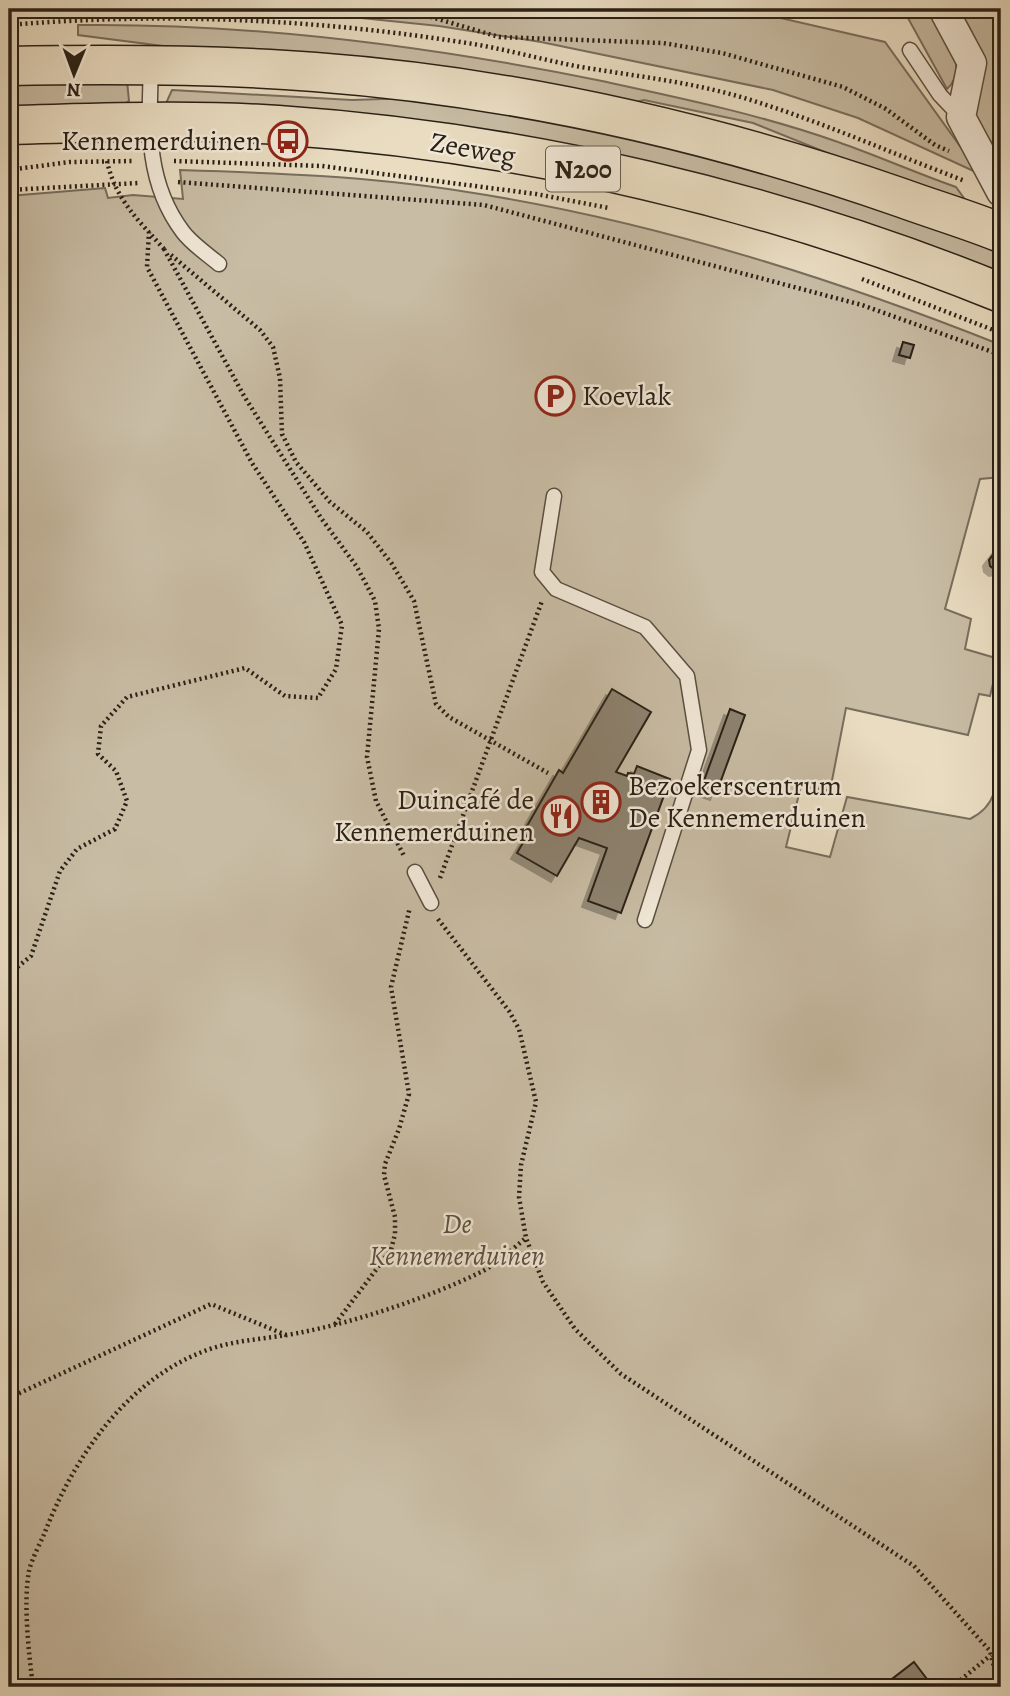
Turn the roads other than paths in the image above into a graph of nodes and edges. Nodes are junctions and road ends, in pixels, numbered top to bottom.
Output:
1 (943, 9) edge
2 (910, 50) dead end
3 (151, 65) junction
4 (9, 66) edge
5 (961, 117) junction
6 (149, 121) junction
7 (9, 125) edge
8 (996, 181) edge
9 (999, 222) edge
10 (219, 264) dead end
11 (1001, 293) edge
12 (554, 496) dead end
13 (415, 872) road end
14 (431, 903) road end
15 (645, 920) dead end

1 - 5 street
2 - 5 lane
3 - 4 main road, Zeeweg / N200
3 - 6 lane
3 - 9 main road, Zeeweg / N200
5 - 8 street
6 - 7 main road, Zeeweg / N200
6 - 10 lane
6 - 11 main road, Zeeweg / N200
12 - 15 lane
13 - 14 lane

